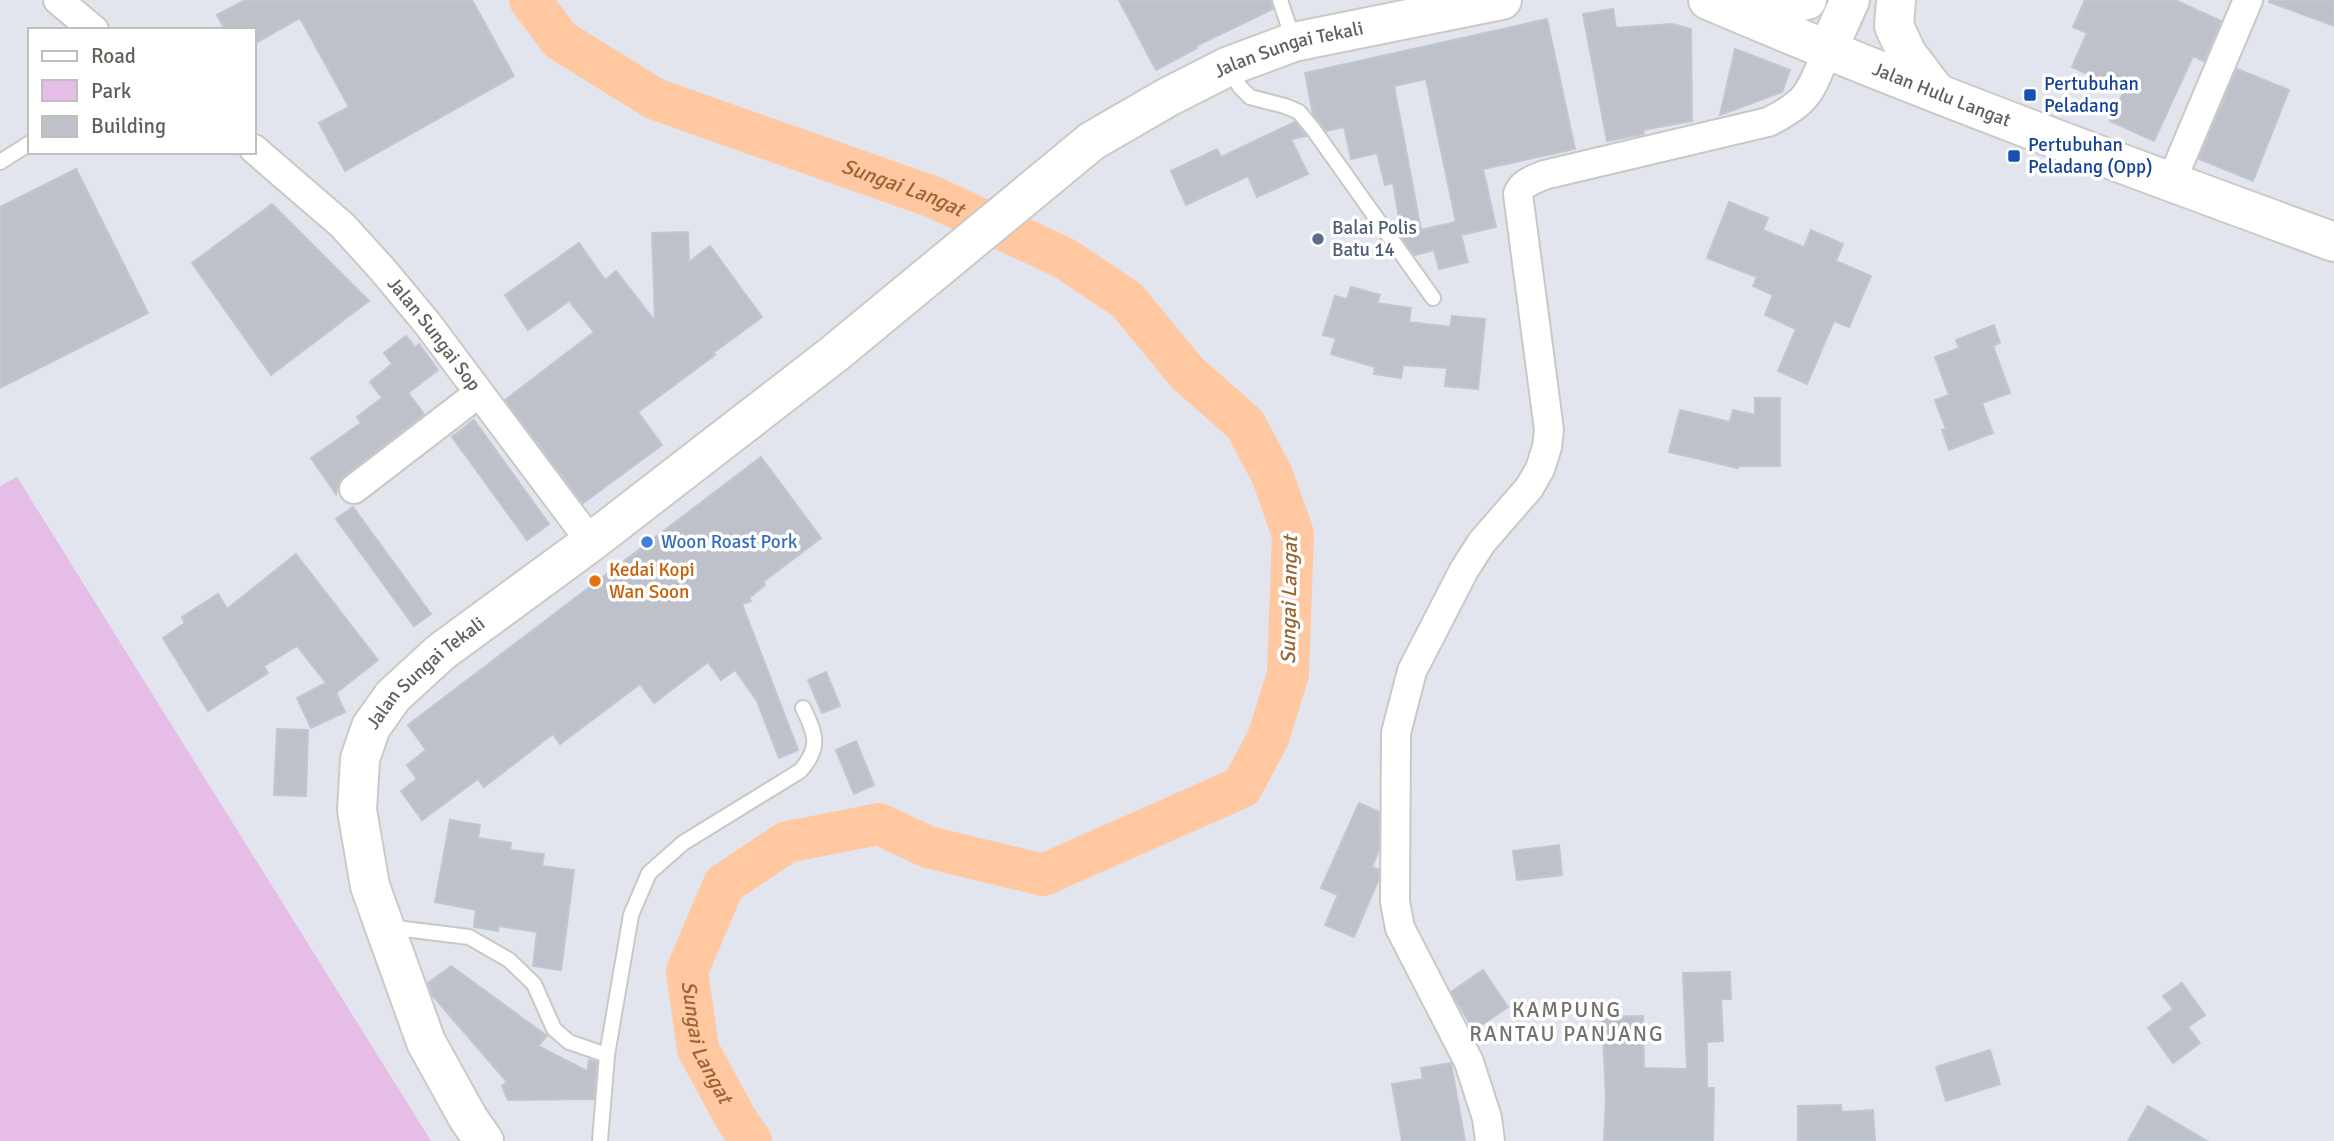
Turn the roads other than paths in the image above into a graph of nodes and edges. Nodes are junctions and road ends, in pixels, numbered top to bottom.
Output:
1 (58, 0) edge
2 (1280, 0) edge
3 (1502, 0) edge
4 (1708, 0) edge
5 (1732, 0) edge
6 (1807, 0) edge
7 (1850, 0) edge
8 (1896, 0) edge
9 (2248, 0) edge
10 (92, 28) edge
11 (1294, 42) junction
12 (1827, 51) junction
13 (1229, 66) junction
14 (1936, 92) junction
15 (28, 145) edge
16 (256, 151) edge
17 (0, 162) edge
18 (2171, 182) junction
19 (2334, 242) edge
20 (1433, 298) dead end
21 (480, 393) junction
22 (354, 489) dead end
23 (591, 541) junction
24 (803, 708) dead end
25 (383, 927) junction
26 (607, 1055) junction
27 (484, 1141) edge
28 (600, 1141) edge
29 (1490, 1141) edge

1 - 10 street
2 - 11 lane
3 - 11 street, Jalan Sungai Tekali
4 - 12 street, Jalan Hulu Langat
5 - 6 street
7 - 12 street
8 - 14 street
9 - 18 street
11 - 13 street, Jalan Sungai Tekali
12 - 14 street, Jalan Hulu Langat
12 - 29 street
13 - 20 lane
13 - 23 street, Jalan Sungai Tekali
14 - 18 street, Jalan Hulu Langat
15 - 17 lane
16 - 21 street, Jalan Sungai Sop
18 - 19 street, Jalan Hulu Langat
21 - 22 street
21 - 23 street, Jalan Sungai Sop
23 - 25 street, Jalan Sungai Tekali
24 - 26 lane
25 - 26 lane
25 - 27 street, Jalan Sungai Tekali
26 - 28 lane

